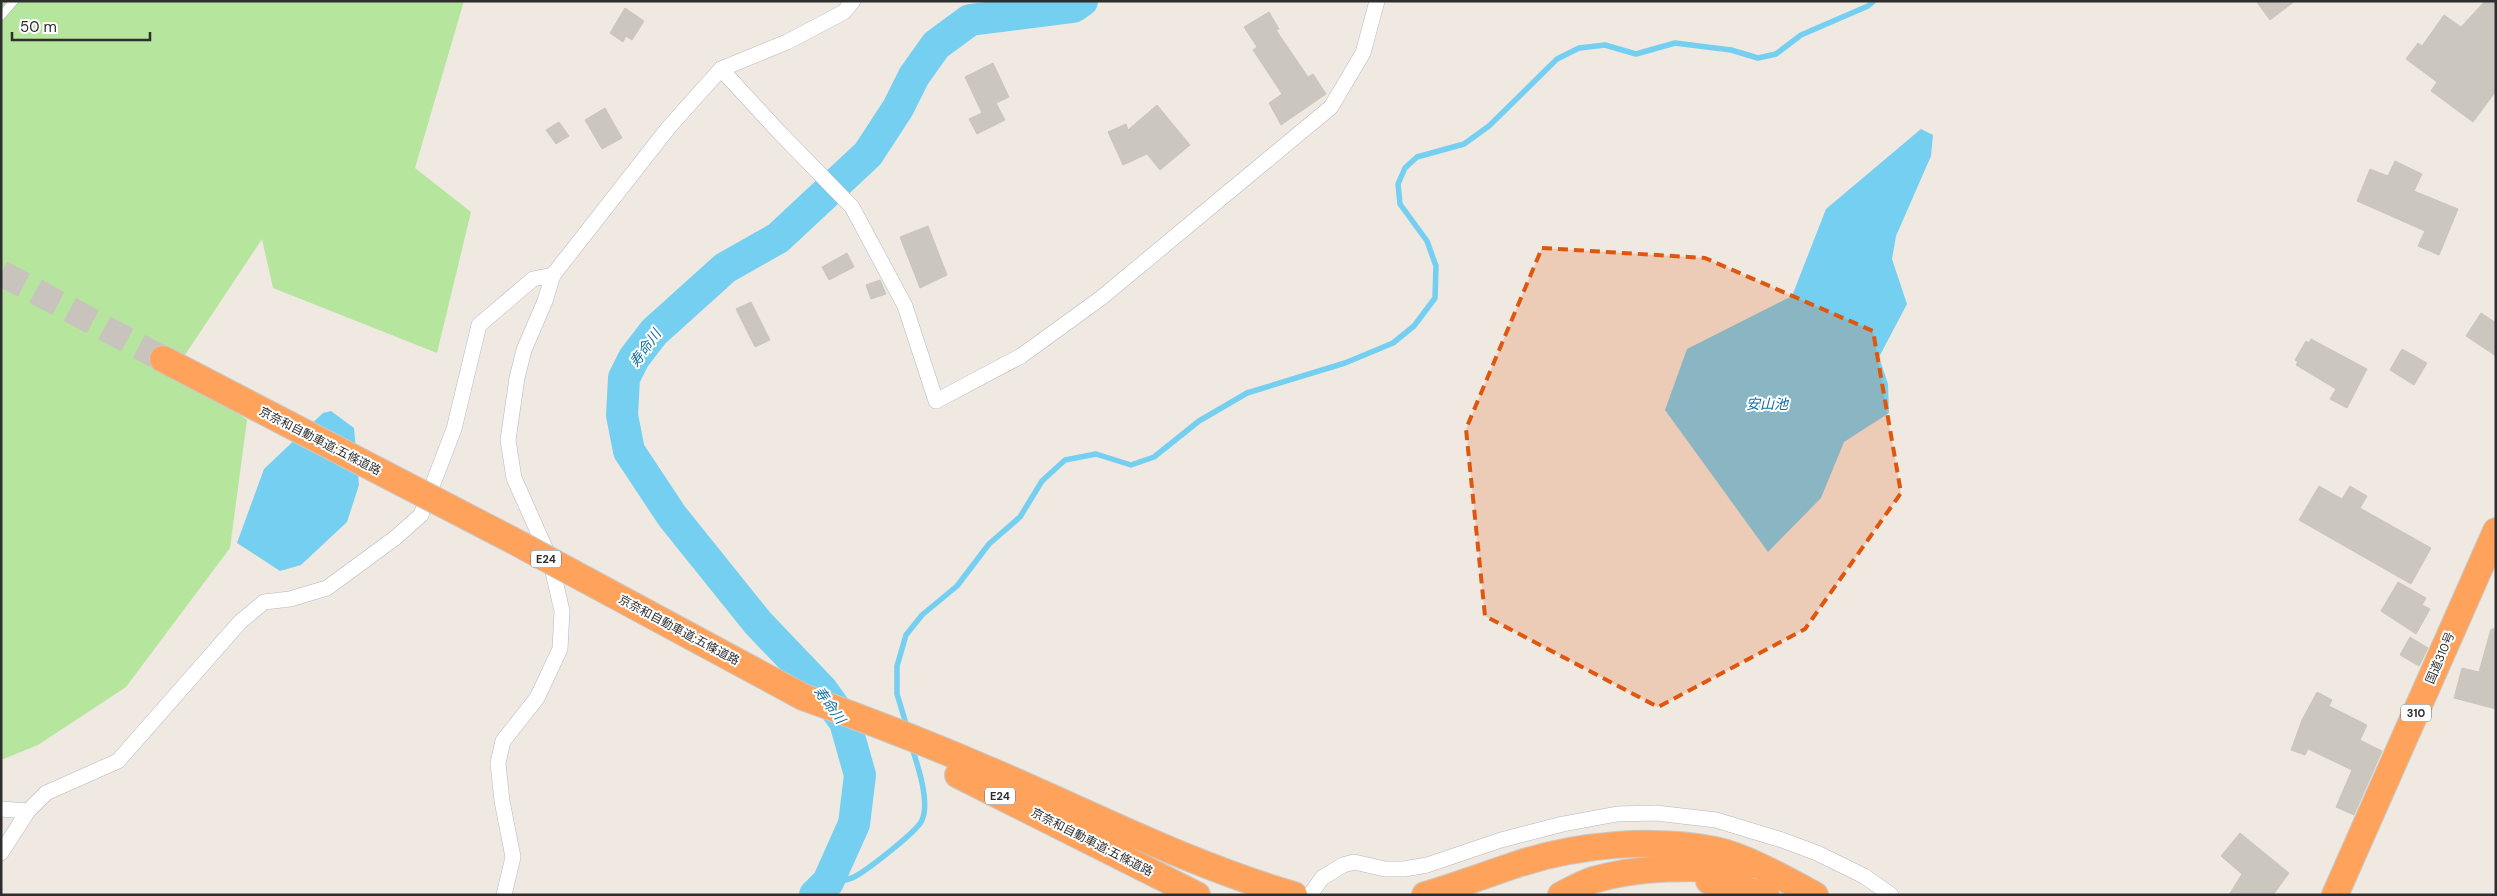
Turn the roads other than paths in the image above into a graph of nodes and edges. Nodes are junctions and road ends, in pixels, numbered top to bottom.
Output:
1 (14, 1) edge
2 (853, 1) edge
3 (1377, 1) edge
4 (1, 16) edge
5 (721, 69) junction
6 (553, 275) junction
7 (163, 358) tunnel mouth
8 (2496, 531) edge
9 (803, 697) junction
10 (1, 809) edge
11 (28, 811) junction
12 (1, 853) edge
13 (1770, 884) edge
14 (504, 895) edge
15 (1197, 895) edge
16 (1294, 895) edge
17 (1310, 895) edge
18 (1425, 895) edge
19 (1561, 895) edge
20 (1600, 895) edge
21 (1815, 895) edge
22 (1891, 895) edge
23 (2335, 895) edge

1 - 4 lane
2 - 5 street
3 - 5 street
5 - 6 street
6 - 11 street
6 - 14 street
7 - 9 highway, 京奈和自動車道;五條道路 / E24, bridge
8 - 23 highway, 国道310号 / 310
9 - 15 highway, 京奈和自動車道;五條道路 / E24
9 - 16 highway
10 - 11 street
11 - 12 street
13 - 18 highway
13 - 19 highway
13 - 20 highway
13 - 21 highway
17 - 22 street

